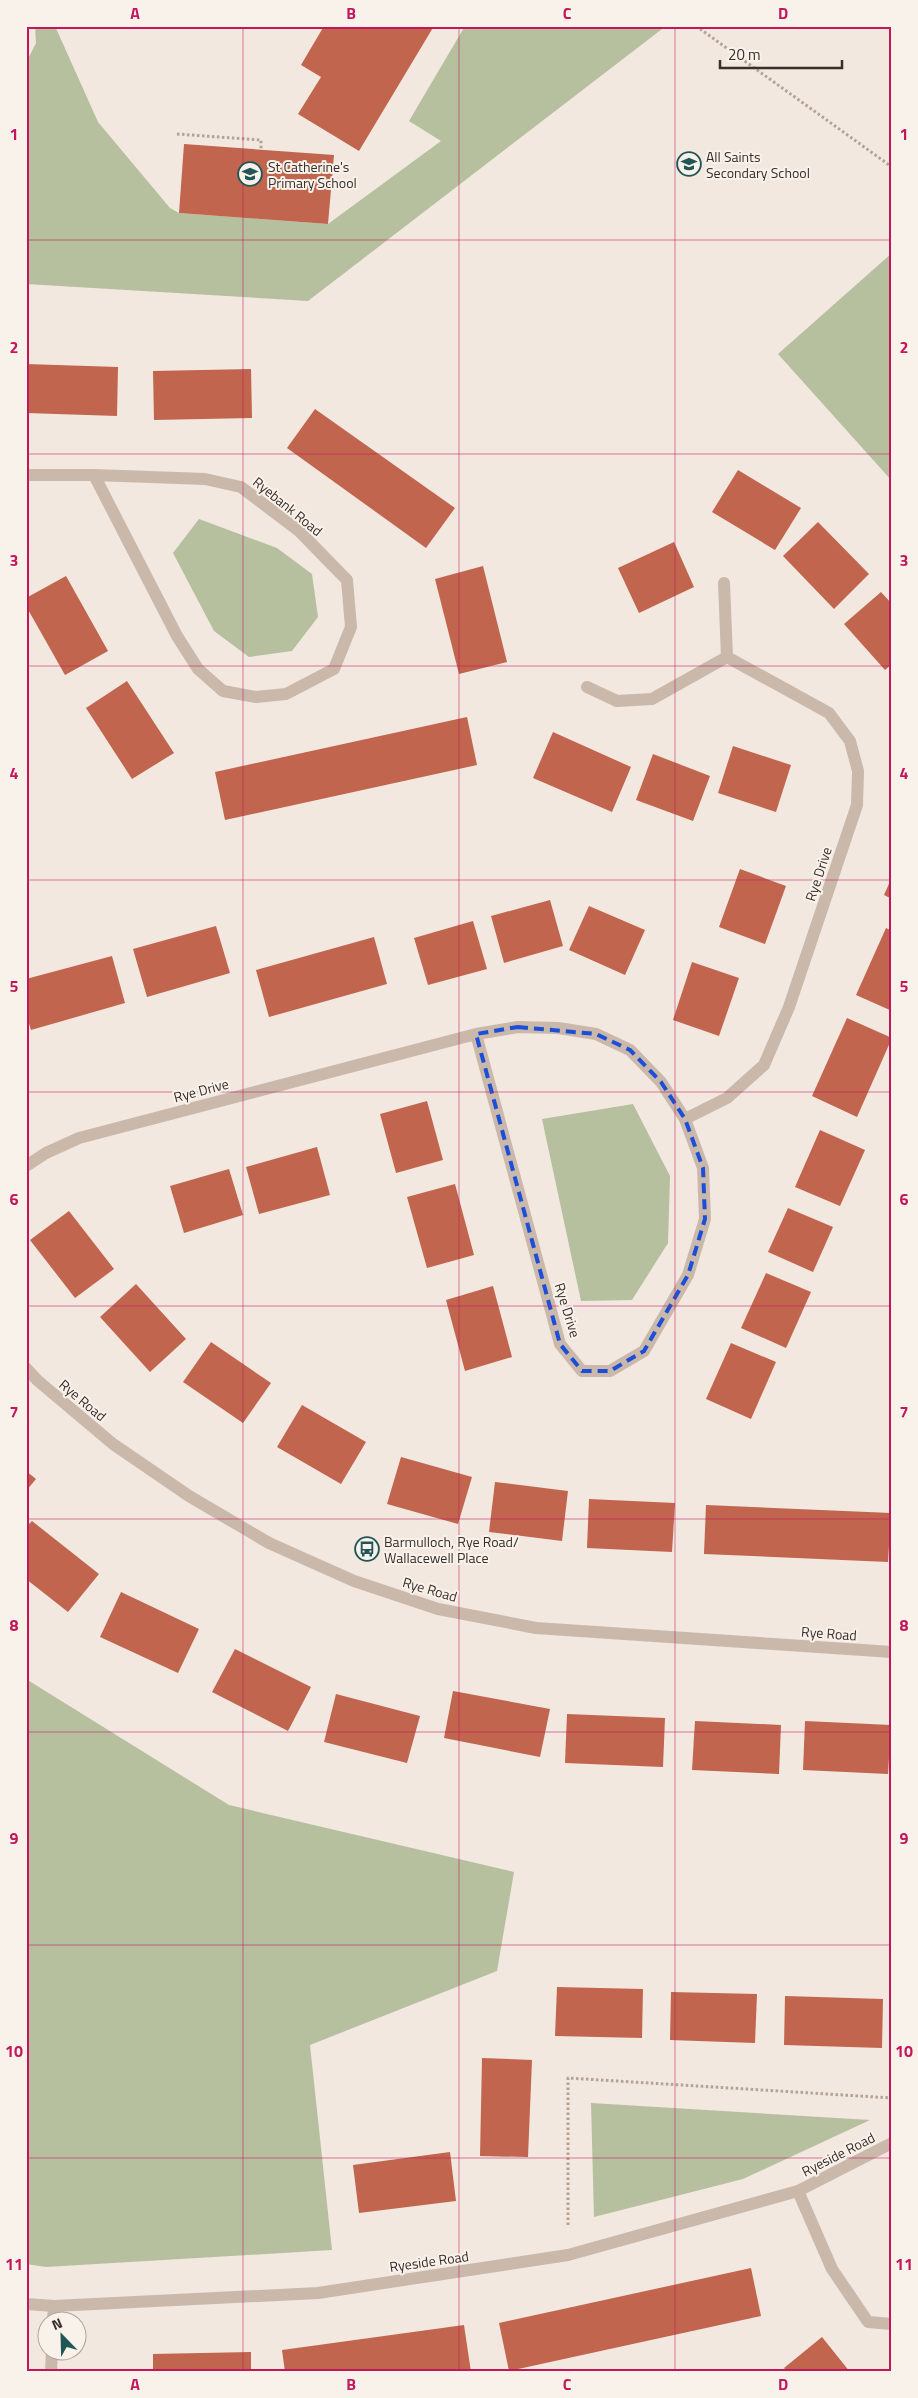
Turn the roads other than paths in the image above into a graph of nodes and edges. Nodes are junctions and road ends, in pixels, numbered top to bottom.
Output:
1 (26, 475) edge
2 (94, 475) junction
3 (724, 582) dead end
4 (727, 657) junction
5 (587, 687) dead end
6 (476, 1034) junction
7 (685, 1119) junction
8 (26, 1166) edge
9 (26, 1368) edge
10 (892, 1652) edge
11 (892, 2144) edge
12 (798, 2191) junction
13 (26, 2304) edge
14 (54, 2306) junction
15 (54, 2310) edge
16 (892, 2324) edge

1 - 2 street, Ryebank Road
2 - 2 street, Ryebank Road
3 - 4 street
4 - 5 street
4 - 7 street, Rye Drive
6 - 7 street, Rye Drive
6 - 7 street, Rye Drive
6 - 8 street, Rye Drive
9 - 10 street, Rye Road
11 - 12 street, Ryeside Road
12 - 14 street, Ryeside Road
12 - 16 street, Ryeside Road
13 - 14 street, Ryeside Road
14 - 15 street

